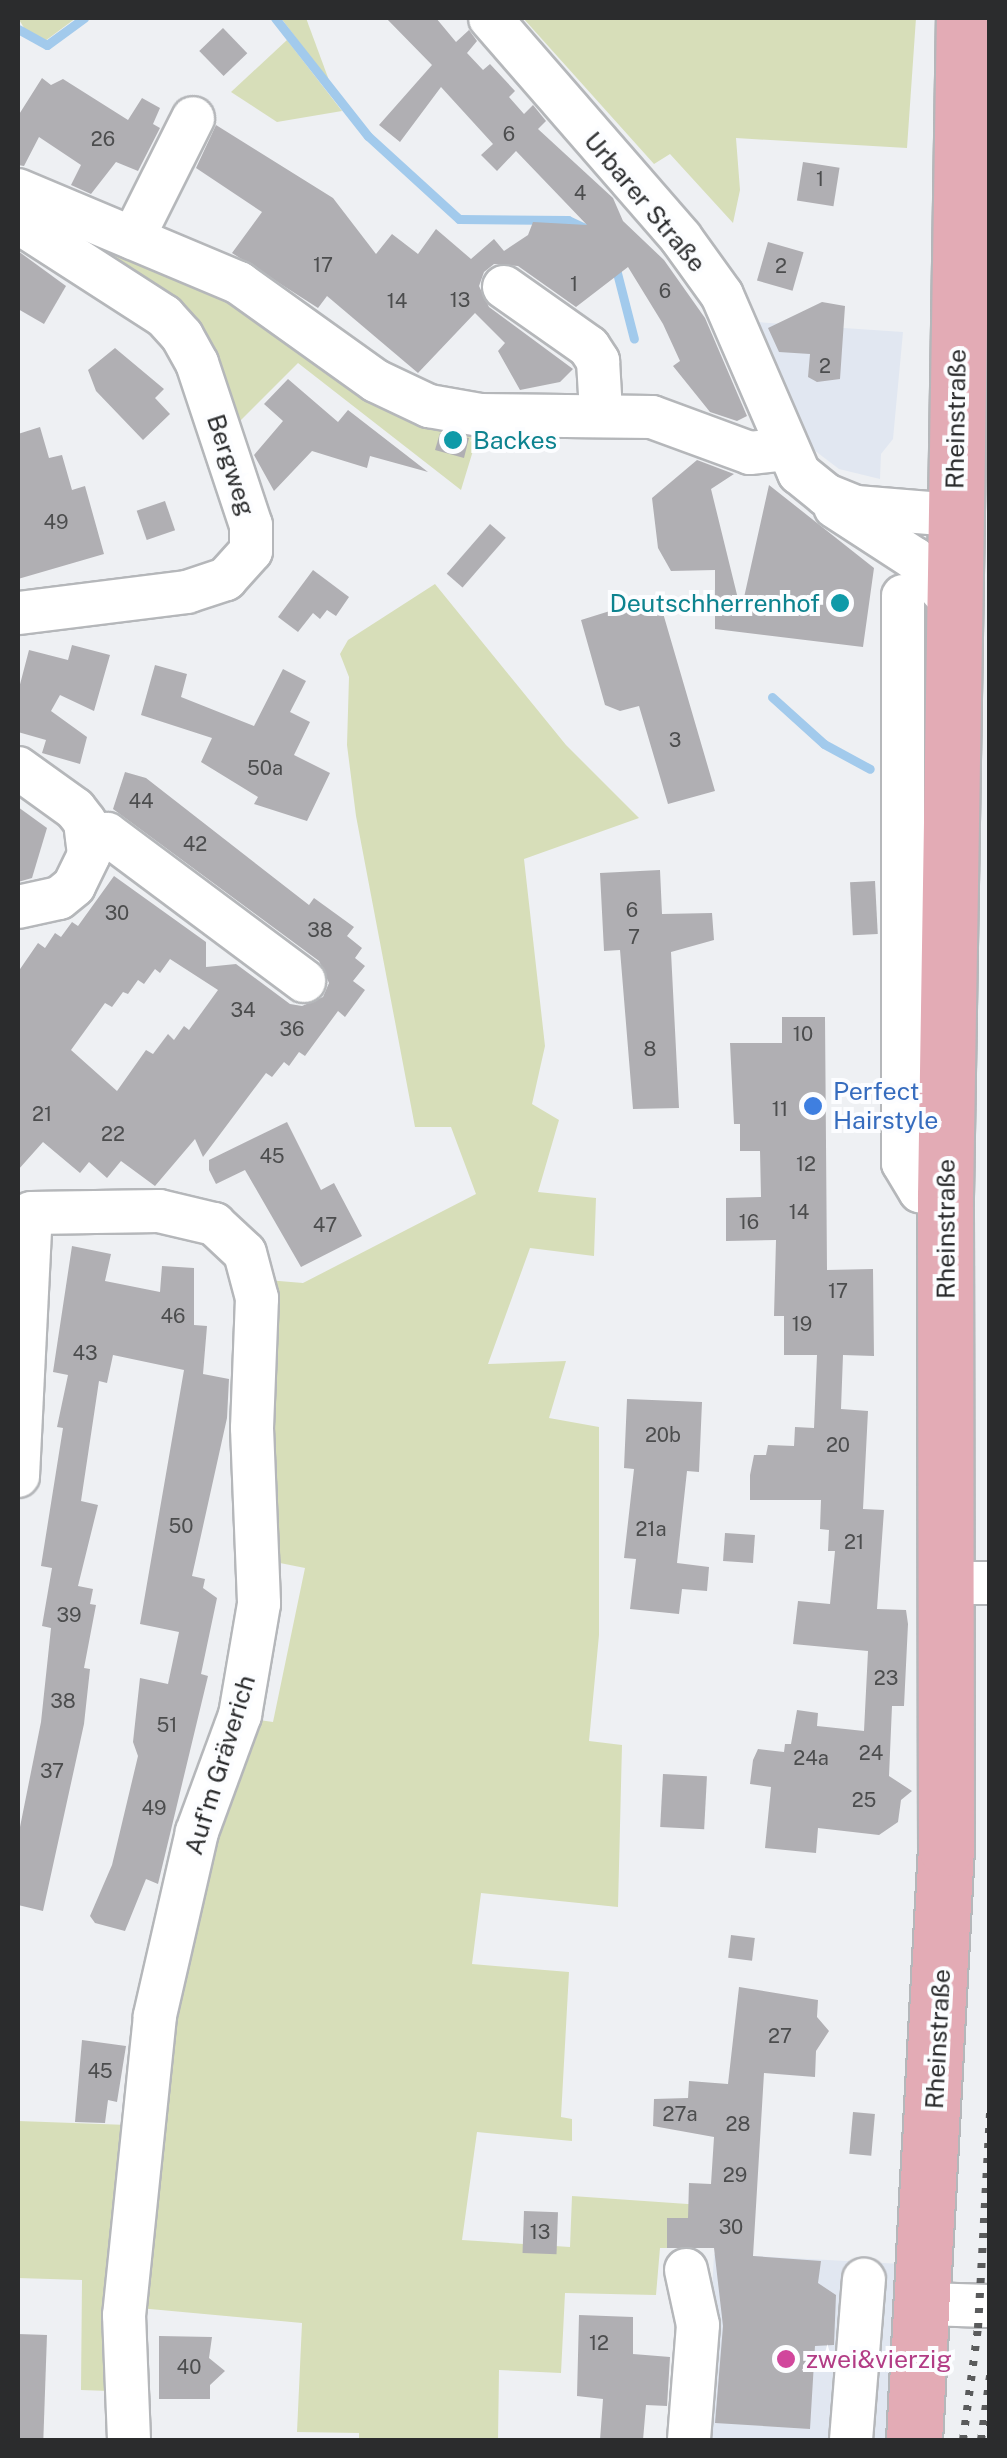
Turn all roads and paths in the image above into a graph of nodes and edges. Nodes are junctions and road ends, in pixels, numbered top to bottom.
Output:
1 (490, 18) edge
2 (964, 18) edge
3 (193, 118) dead end
4 (18, 190) edge
5 (18, 222) edge
6 (133, 238) junction
7 (504, 287) dead end
8 (602, 412) junction
9 (786, 449) junction
10 (826, 495) junction
11 (954, 515) junction
12 (928, 600) junction
13 (18, 613) edge
14 (18, 768) edge
15 (88, 836) junction
16 (18, 907) edge
17 (304, 981) dead end
18 (24, 1208) edge
19 (18, 1476) edge
20 (969, 1583) edge
21 (686, 2270) dead end
22 (864, 2280) dead end
23 (925, 2304) junction
24 (990, 2306) edge
25 (851, 2433) edge
26 (915, 2437) edge
27 (129, 2440) edge
28 (689, 2440) edge

1 - 9 street, Urbarer Straße
2 - 11 main road, Rheinstraße
3 - 6 street
4 - 6 street
5 - 13 street, Bergweg
6 - 8 street
7 - 8 street
8 - 9 street
9 - 10 street, Urbarer Straße
10 - 11 street
10 - 12 street, Urbarer Straße
11 - 12 main road, Rheinstraße
12 - 20 main road, Rheinstraße
14 - 15 street
15 - 16 street
15 - 17 street
18 - 19 street
18 - 27 street, Auf'm Gräverich
20 - 23 main road, Rheinstraße
21 - 28 street
22 - 25 street
23 - 24 street
23 - 26 main road, Rheinstraße
25 - 26 street

